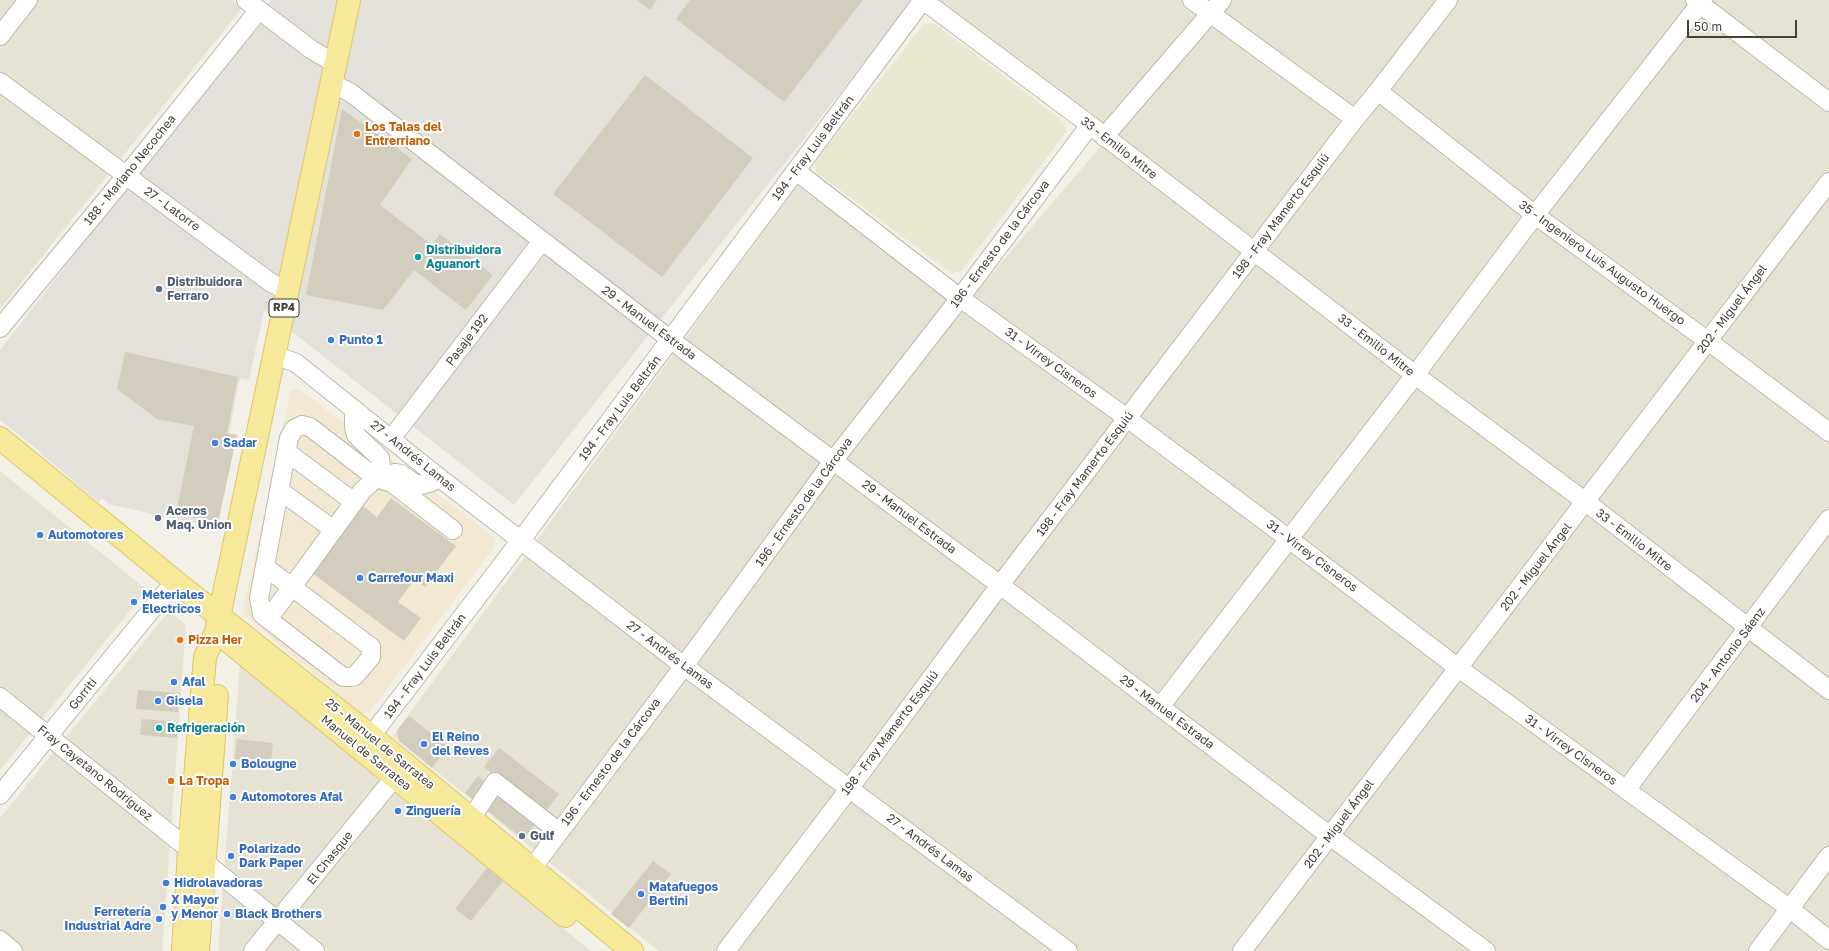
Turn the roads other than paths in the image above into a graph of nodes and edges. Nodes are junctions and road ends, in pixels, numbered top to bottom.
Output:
1 (28, 0) edge
2 (349, 0) edge
3 (923, 0) edge
4 (1192, 0) edge
5 (1222, 0) edge
6 (1448, 0) edge
7 (1699, 1) edge
8 (252, 5) edge
9 (1210, 14) junction
10 (0, 36) edge
11 (334, 73) junction
12 (0, 82) edge
13 (1378, 91) junction
14 (1829, 102) edge
15 (1355, 119) junction
16 (1090, 125) junction
17 (1104, 137) junction
18 (796, 171) junction
19 (126, 176) junction
20 (1829, 182) edge
21 (1535, 214) junction
22 (542, 241) junction
23 (1254, 251) junction
24 (287, 291) junction
25 (960, 298) junction
26 (0, 328) edge
27 (671, 340) junction
28 (1708, 341) junction
29 (275, 355) junction
30 (1415, 375) junction
31 (354, 409) junction
32 (1127, 418) junction
33 (1829, 432) edge
34 (0, 438) edge
35 (391, 439) junction
36 (287, 452) junction
37 (0, 456) edge
38 (833, 461) junction
39 (437, 476) junction
40 (379, 477) junction
41 (279, 490) junction
42 (354, 502) junction
43 (1586, 502) junction
44 (1829, 519) edge
45 (334, 530) junction
46 (453, 530) dead end
47 (1289, 539) junction
48 (521, 540) junction
49 (265, 567) junction
50 (1000, 585) junction
51 (292, 587) junction
52 (166, 592) junction
53 (268, 619) junction
54 (218, 623) junction
55 (1748, 628) junction
56 (316, 657) junction
57 (684, 666) junction
58 (1457, 668) junction
59 (299, 678) junction
60 (1829, 690) edge
61 (0, 697) edge
62 (1160, 707) junction
63 (49, 735) junction
64 (371, 736) junction
65 (400, 771) junction
66 (849, 789) junction
67 (1626, 790) junction
68 (0, 795) edge
69 (471, 819) junction
70 (559, 832) junction
71 (1330, 836) junction
72 (197, 856) junction
73 (1829, 856) edge
74 (526, 875) junction
75 (1790, 908) junction
76 (278, 921) junction
77 (0, 940) edge
78 (1829, 940) edge
79 (13, 951) edge
80 (183, 951) edge
81 (198, 951) edge
82 (253, 951) edge
83 (315, 951) edge
84 (609, 951) edge
85 (632, 951) edge
86 (726, 951) edge
87 (1068, 951) edge
88 (1242, 951) edge
89 (1486, 951) edge
90 (1758, 951) edge

1 - 10 street
2 - 11 main road, RP4
3 - 16 street, 33 - Emilio Mitre
3 - 18 street, 194 - Fray Luis Beltrán
4 - 9 street
5 - 9 street
6 - 13 street, 198 - Fray Mamerto Esquiú
7 - 14 street
7 - 21 street
8 - 11 street, 29 - Manuel Estrada
8 - 19 street, 188 - Mariano Necochea
9 - 15 street
9 - 17 street
11 - 22 street, 29 - Manuel Estrada
11 - 24 main road, RP4
12 - 19 street, 27 - Latorre
13 - 15 street, 198 - Fray Mamerto Esquiú
13 - 21 street, 35 - Ingeniero Luis Augusto Huergo
15 - 23 street, 198 - Fray Mamerto Esquiú
16 - 17 street, 33 - Emilio Mitre
16 - 25 street, 196 - Ernesto de la Cárcova
17 - 23 street, 33 - Emilio Mitre
18 - 25 street, 31 - Virrey Cisneros
18 - 27 street, 194 - Fray Luis Beltrán
19 - 24 street, 27 - Latorre
19 - 26 street, 188 - Mariano Necochea
20 - 28 street, 202 - Miguel Ángel
21 - 28 street, 35 - Ingeniero Luis Augusto Huergo
21 - 30 street
22 - 27 street, 29 - Manuel Estrada
22 - 35 street, Pasaje 192
23 - 30 street, 33 - Emilio Mitre
23 - 32 street, 198 - Fray Mamerto Esquiú
24 - 29 main road, RP4
25 - 32 street, 31 - Virrey Cisneros
25 - 38 street, 196 - Ernesto de la Cárcova
27 - 38 street, 29 - Manuel Estrada
27 - 48 street, 194 - Fray Luis Beltrán
28 - 33 street, 35 - Ingeniero Luis Augusto Huergo
28 - 43 street, 202 - Miguel Ángel
29 - 31 street, 27 - Andrés Lamas
29 - 54 main road, RP4
30 - 43 street, 33 - Emilio Mitre
30 - 47 street
31 - 35 street, 27 - Andrés Lamas
31 - 40 street
32 - 47 street, 31 - Virrey Cisneros
32 - 50 street, 198 - Fray Mamerto Esquiú
34 - 54 main road
35 - 39 street, 27 - Andrés Lamas
36 - 40 street
36 - 41 street
36 - 42 street
37 - 52 main road
38 - 50 street, 29 - Manuel Estrada
38 - 57 street, 196 - Ernesto de la Cárcova
39 - 40 street
39 - 48 street, 27 - Andrés Lamas
40 - 42 street
40 - 46 street
41 - 45 street
41 - 49 street
42 - 45 street
43 - 55 street, 33 - Emilio Mitre
43 - 58 street, 202 - Miguel Ángel
44 - 55 street, 204 - Antonio Sáenz
45 - 51 street
47 - 58 street, 31 - Virrey Cisneros
47 - 62 street
48 - 57 street, 27 - Andrés Lamas
48 - 64 street, 194 - Fray Luis Beltrán
49 - 51 street
49 - 53 street
50 - 62 street, 29 - Manuel Estrada
50 - 66 street, 198 - Fray Mamerto Esquiú
51 - 53 street
51 - 56 street
52 - 54 main road
52 - 63 street, Gorriti
53 - 56 street
54 - 59 main road, 25 - Manuel de Sarratea
54 - 65 main road, Manuel de Sarratea
54 - 72 main road, RP4
55 - 60 street, 33 - Emilio Mitre
55 - 67 street, 204 - Antonio Sáenz
56 - 59 street
57 - 66 street, 27 - Andrés Lamas
57 - 70 street, 196 - Ernesto de la Cárcova
58 - 67 street, 31 - Virrey Cisneros
58 - 71 street, 202 - Miguel Ángel
59 - 64 main road, 25 - Manuel de Sarratea
61 - 63 street, Fray Cayetano Rodríguez
62 - 71 street, 29 - Manuel Estrada
63 - 68 street, Gorriti
63 - 72 street, Fray Cayetano Rodríguez
64 - 65 main road, 25 - Manuel de Sarratea
65 - 69 main road, 25 - Manuel de Sarratea
65 - 74 main road, Manuel de Sarratea
65 - 76 street, El Chasque
66 - 86 street, 198 - Fray Mamerto Esquiú
66 - 87 street, 27 - Andrés Lamas
67 - 75 street, 31 - Virrey Cisneros
69 - 70 street
69 - 74 main road, 25 - Manuel de Sarratea
70 - 74 street, 196 - Ernesto de la Cárcova
71 - 88 street, 202 - Miguel Ángel
71 - 89 street, 29 - Manuel Estrada
72 - 76 street, Fray Cayetano Rodríguez
72 - 80 main road, RP4
72 - 81 main road, RP4
73 - 75 street
74 - 84 main road, Manuel de Sarratea
74 - 85 main road, 25 - Manuel de Sarratea
75 - 78 street, 31 - Virrey Cisneros
75 - 90 street
76 - 82 street, El Chasque
76 - 83 street, Fray Cayetano Rodríguez
77 - 79 street

